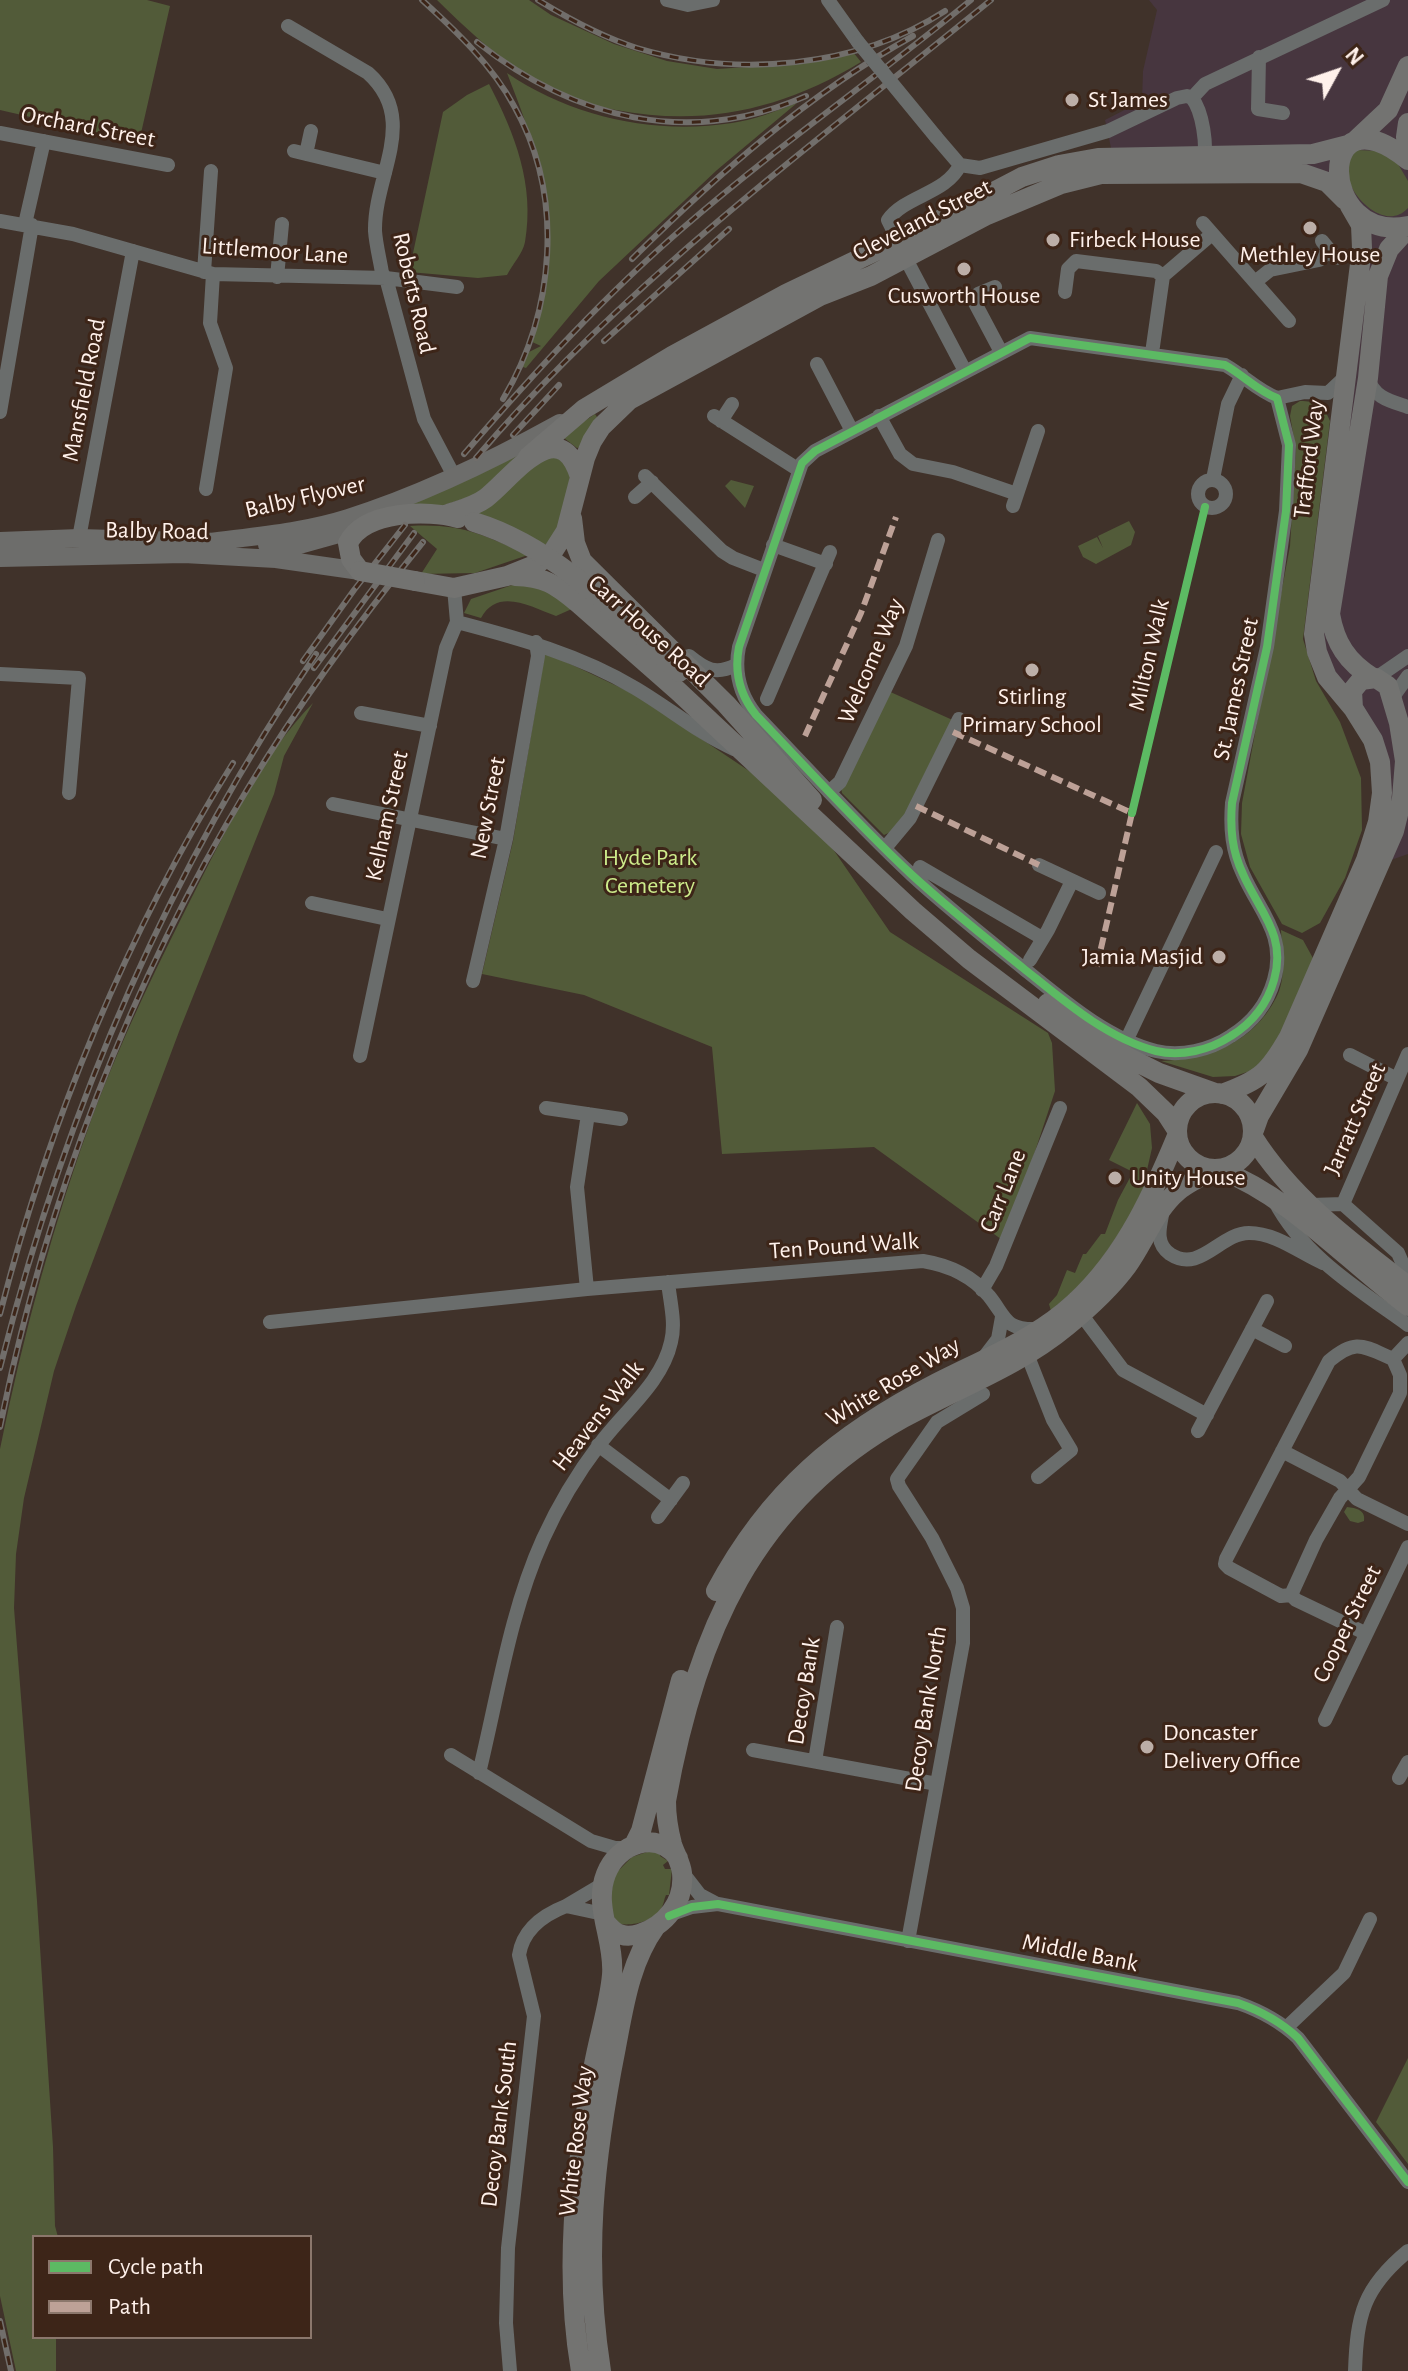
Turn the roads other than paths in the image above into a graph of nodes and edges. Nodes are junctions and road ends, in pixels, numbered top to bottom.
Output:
1 (667, 0) edge
2 (713, 0) edge
3 (828, 0) edge
4 (1382, 1) edge
5 (288, 26) dead end
6 (1259, 57) junction
7 (1408, 66) edge
8 (1192, 98) junction
9 (1283, 113) dead end
10 (1408, 123) edge
11 (311, 131) dead end
12 (0, 133) edge
13 (44, 141) junction
14 (1351, 143) junction
15 (1408, 153) edge
16 (1204, 157) junction
17 (1408, 160) edge
18 (168, 165) dead end
19 (960, 165) junction
20 (211, 171) dead end
21 (385, 173) junction
22 (1348, 203) junction
23 (888, 220) junction
24 (0, 221) edge
25 (29, 224) junction
26 (282, 224) dead end
27 (1408, 227) edge
28 (902, 250) junction
29 (1329, 250) dead end
30 (133, 251) junction
31 (873, 253) junction
32 (209, 273) junction
33 (1163, 276) junction
34 (277, 277) junction
35 (386, 278) junction
36 (1255, 282) junction
37 (457, 287) dead end
38 (995, 287) dead end
39 (1065, 292) dead end
40 (1272, 326) dead end
41 (1001, 352) junction
42 (1152, 353) junction
43 (817, 364) dead end
44 (965, 371) junction
45 (1242, 375) junction
46 (1345, 376) junction
47 (1368, 378) junction
48 (1277, 398) junction
49 (1388, 401) junction
50 (732, 404) dead end
51 (1408, 407) edge
52 (584, 409) junction
53 (0, 412) edge
54 (879, 416) junction
55 (1361, 416) junction
56 (852, 431) junction
57 (1039, 431) dead end
58 (528, 457) junction
59 (799, 470) junction
60 (454, 476) junction
61 (580, 477) junction
62 (1213, 479) dead end
63 (206, 489) dead end
64 (635, 497) dead end
65 (572, 514) junction
66 (445, 515) junction
67 (360, 528) junction
68 (938, 540) dead end
69 (0, 541) edge
70 (210, 542) junction
71 (773, 545) junction
72 (79, 546) junction
73 (0, 558) edge
74 (764, 570) junction
75 (360, 571) junction
76 (507, 576) junction
77 (454, 588) junction
78 (633, 611) junction
79 (457, 622) junction
80 (536, 642) junction
81 (1408, 656) edge
82 (736, 665) junction
83 (679, 672) joint
84 (0, 674) edge
85 (1408, 676) edge
86 (1374, 678) junction
87 (767, 699) dead end
88 (1393, 701) junction
89 (1355, 710) junction
90 (361, 713) dead end
91 (959, 719) dead end
92 (430, 726) junction
93 (745, 754) junction
94 (69, 793) dead end
95 (821, 796) junction
96 (333, 804) dead end
97 (410, 819) junction
98 (506, 839) junction
99 (885, 848) junction
100 (1216, 852) dead end
101 (1039, 865) dead end
102 (920, 867) dead end
103 (1072, 881) junction
104 (1099, 893) dead end
105 (312, 903) dead end
106 (988, 906) junction
107 (387, 919) junction
108 (972, 927) junction
109 (1042, 938) junction
110 (1030, 960) dead end
111 (473, 981) dead end
112 (1127, 1039) junction
113 (1408, 1054) edge
114 (1350, 1055) dead end
115 (360, 1056) dead end
116 (1397, 1079) junction
117 (1219, 1093) junction
118 (546, 1108) dead end
119 (1060, 1108) dead end
120 (588, 1114) junction
121 (621, 1119) dead end
122 (1177, 1133) junction
123 (1253, 1134) junction
124 (1217, 1170) junction
125 (1271, 1196) junction
126 (1343, 1204) junction
127 (1311, 1205) junction
128 (1163, 1209) junction
129 (1286, 1222) junction
130 (1269, 1237) junction
131 (1323, 1263) junction
132 (1407, 1274) edge
133 (668, 1282) junction
134 (587, 1289) junction
135 (982, 1290) junction
136 (1267, 1301) dead end
137 (1408, 1306) edge
138 (1081, 1314) junction
139 (1002, 1317) junction
140 (270, 1322) dead end
141 (1408, 1325) edge
142 (1040, 1329) junction
143 (1252, 1329) junction
144 (1408, 1343) edge
145 (1285, 1346) dead end
146 (1027, 1354) junction
147 (1393, 1359) junction
148 (980, 1361) junction
149 (983, 1394) dead end
150 (1207, 1415) junction
151 (1198, 1431) dead end
152 (598, 1445) junction
153 (1282, 1451) junction
154 (1038, 1477) dead end
155 (683, 1483) dead end
156 (1349, 1488) junction
157 (671, 1500) junction
158 (658, 1517) dead end
159 (1408, 1524) edge
160 (1408, 1547) edge
161 (1291, 1595) junction
162 (837, 1627) dead end
163 (1365, 1633) junction
164 (1325, 1720) dead end
165 (753, 1750) dead end
166 (451, 1755) dead end
167 (815, 1761) junction
168 (1408, 1762) edge
169 (479, 1773) junction
170 (1399, 1778) dead end
171 (937, 1784) junction
172 (591, 1841) junction
173 (631, 1846) junction
174 (680, 1864) junction
175 (604, 1881) junction
176 (718, 1904) junction
177 (566, 1906) junction
178 (605, 1919) junction
179 (1370, 1919) dead end
180 (662, 1921) junction
181 (908, 1941) junction
182 (1287, 2027) junction
183 (1408, 2182) edge
184 (1408, 2251) edge
185 (510, 2371) edge
186 (581, 2371) edge
187 (601, 2371) edge
188 (1355, 2371) edge

1 - 2 street
3 - 19 street, bridge
4 - 6 street
5 - 21 street, Roberts Road
6 - 8 street
6 - 9 street
7 - 14 highway
8 - 16 street
8 - 19 street
10 - 15 highway
11 - 21 street
12 - 13 street, Orchard Street
13 - 18 street, Orchard Street
13 - 25 street
14 - 16 highway, Cleveland Street
14 - 17 highway
14 - 22 highway, Trafford Way
16 - 22 highway, Cleveland Street
16 - 28 highway, Cleveland Street
16 - 28 highway, Cleveland Street
19 - 23 street
20 - 32 street
21 - 35 street, Roberts Road
22 - 27 highway, Cleveland Street
22 - 46 highway, Trafford Way
23 - 28 street
23 - 31 street
24 - 25 street, Littlemoor Lane
25 - 30 street, Littlemoor Lane
25 - 53 street
26 - 34 street
27 - 47 highway, Trafford Way
28 - 31 highway, Cleveland Street
28 - 44 street
28 - 61 highway, Cleveland Street
29 - 36 street
30 - 32 street, Littlemoor Lane
30 - 72 street, Mansfield Road
31 - 52 highway, Cleveland Street
32 - 34 street, Littlemoor Lane
32 - 63 street
33 - 36 street
33 - 39 street
33 - 42 street
34 - 35 street, Littlemoor Lane
35 - 37 street, Littlemoor Lane
35 - 60 street, Roberts Road
36 - 40 street
38 - 41 street
41 - 42 street, St. James Street
41 - 44 street, St. James Street
42 - 45 street, St. James Street
43 - 56 street
44 - 54 street, St. James Street
45 - 48 street, St. James Street
45 - 62 street
46 - 48 street
46 - 89 highway, Trafford Way
47 - 49 street
47 - 55 highway, Trafford Way
48 - 112 street, St. James Street
49 - 51 street
49 - 55 street
50 - 59 street
52 - 58 highway, Cleveland Street
52 - 60 main road, Cleveland Street
54 - 56 street, St. James Street
54 - 57 street
55 - 86 highway, Trafford Way
56 - 59 street, St. James Street
58 - 61 highway
58 - 66 highway, Balby Flyover
59 - 71 street, St. James Street
60 - 70 main road, Balby Flyover
61 - 65 highway
64 - 74 street
65 - 76 highway
65 - 78 highway
66 - 67 highway, Balby Flyover
66 - 83 highway, Balby Flyover, bridge
67 - 70 main road, Balby Flyover
67 - 75 highway, Balby Flyover
68 - 95 street, Welcome Way
69 - 72 main road, Balby Road
70 - 72 main road, Balby Flyover
71 - 74 street, St. James Street
71 - 87 street
72 - 73 main road, Balby Road
72 - 75 main road, Balby Road
74 - 82 street, St. James Street
75 - 77 highway, bridge
76 - 77 highway
76 - 93 highway, Carr House Road
77 - 79 street, Kelham Street
78 - 82 street
78 - 95 highway
79 - 80 street
79 - 92 street, Kelham Street
80 - 93 street
80 - 98 street, New Street
81 - 86 street
82 - 95 street, St. James Street
83 - 95 highway, Carr House Road
84 - 94 street
85 - 88 street
86 - 88 highway, Trafford Way
86 - 89 highway
88 - 89 highway
88 - 123 highway, Trafford Way
89 - 117 highway, Trafford Way
90 - 92 street
91 - 99 street
92 - 97 street, Kelham Street
93 - 122 highway, Carr House Road
95 - 99 street, St. James Street
95 - 117 highway, Carr House Road
96 - 97 street
97 - 98 street
97 - 107 street, Kelham Street
98 - 111 street, New Street
99 - 108 street, St. James Street
100 - 112 street
101 - 103 street
102 - 106 street
103 - 104 street
103 - 109 street
105 - 107 street
106 - 108 street
106 - 109 street
107 - 115 street, Kelham Street
108 - 112 street, St. James Street
109 - 110 street
113 - 116 street, Jarratt Street
114 - 116 street
116 - 126 street, Jarratt Street
117 - 122 highway
117 - 123 highway
118 - 120 street
119 - 135 street, Carr Lane
120 - 121 street
120 - 134 street
122 - 124 highway
122 - 142 highway, White Rose Way
123 - 124 highway
123 - 127 highway
124 - 125 highway
124 - 128 highway, White Rose Way
125 - 129 street
125 - 137 highway
126 - 127 street
126 - 132 street
127 - 132 highway
128 - 130 street
128 - 138 highway, White Rose Way
129 - 130 street
129 - 131 street
130 - 131 street
131 - 141 street
133 - 134 street
133 - 135 street, Ten Pound Walk
133 - 152 street, Heavens Walk
134 - 140 street
135 - 139 street, Ten Pound Walk
136 - 143 street
138 - 146 highway, White Rose Way
138 - 150 street
139 - 142 street
139 - 148 street
142 - 148 highway, White Rose Way
143 - 145 street
143 - 150 street
144 - 147 street
146 - 154 street
146 - 174 highway, White Rose Way
147 - 153 street
147 - 156 street
148 - 173 highway, White Rose Way
149 - 171 street, Decoy Bank North
150 - 151 street
152 - 157 street
152 - 169 street, Heavens Walk
153 - 156 street
153 - 161 street
155 - 157 street
156 - 159 street
156 - 161 street
157 - 158 street
160 - 163 street, Cooper Street
161 - 163 street
162 - 167 street, Decoy Bank
163 - 164 street, Cooper Street
165 - 167 street, Decoy Bank
166 - 169 street
167 - 171 street, Decoy Bank
168 - 170 street
169 - 172 street
171 - 181 street, Decoy Bank North
172 - 173 street
172 - 175 street
173 - 174 highway
173 - 175 highway, White Rose Way
174 - 176 street, Middle Bank
174 - 180 highway, White Rose Way
175 - 177 street, Decoy Bank South
175 - 178 highway, White Rose Way
176 - 180 street, Middle Bank
176 - 181 street, Middle Bank
177 - 178 street
177 - 185 street, Decoy Bank South
178 - 180 highway
178 - 186 highway, White Rose Way
179 - 182 street
180 - 187 highway, White Rose Way
181 - 182 street, Middle Bank
182 - 183 street, Middle Bank
184 - 188 street

